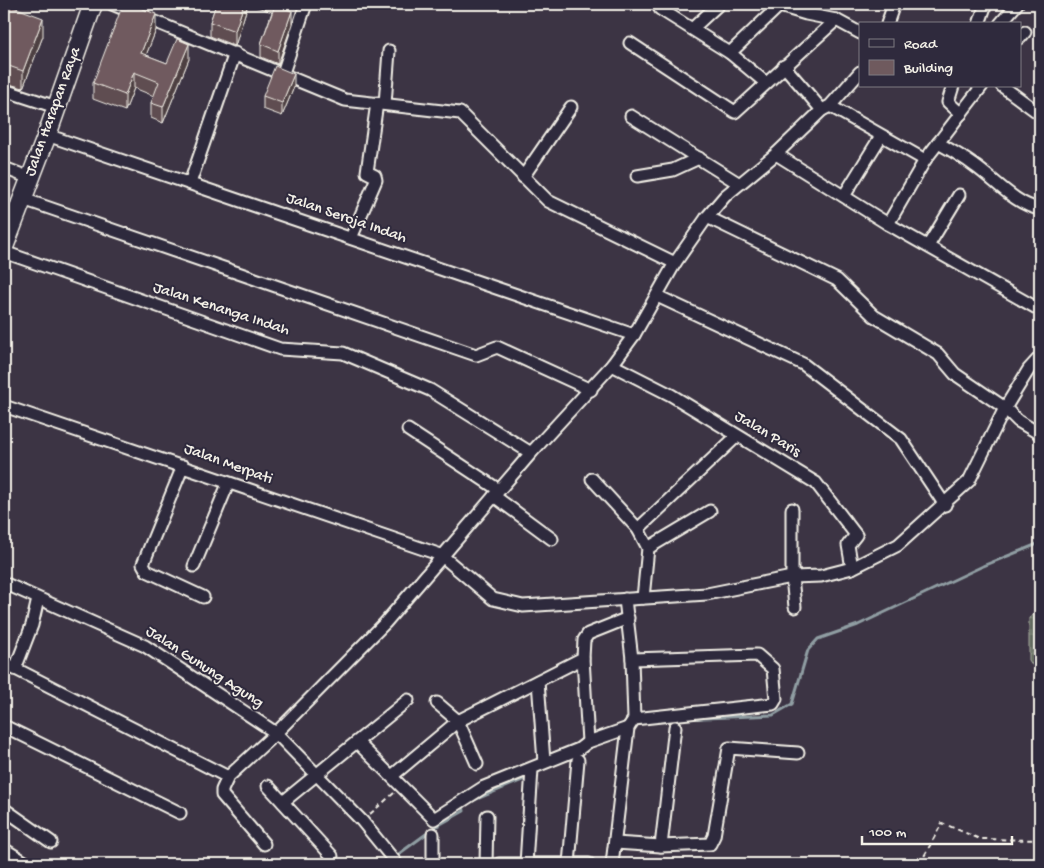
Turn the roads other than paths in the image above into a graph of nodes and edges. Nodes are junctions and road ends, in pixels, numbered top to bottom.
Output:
1 (93, 4) edge
2 (112, 4) edge
3 (306, 4) edge
4 (658, 4) edge
5 (719, 4) edge
6 (894, 4) edge
7 (986, 4) edge
8 (1017, 4) edge
9 (776, 5) edge
10 (836, 20) junction
11 (888, 22) edge
12 (980, 22) edge
13 (1002, 22) edge
14 (693, 28) junction
15 (859, 32) edge
16 (630, 43) dead end
17 (389, 51) dead end
18 (235, 53) junction
19 (730, 53) junction
20 (784, 66) junction
21 (283, 73) junction
22 (859, 73) edge
23 (766, 83) junction
24 (952, 88) edge
25 (980, 88) edge
26 (1005, 88) edge
27 (4, 90) edge
28 (381, 104) junction
29 (56, 107) junction
30 (571, 107) dead end
31 (826, 108) junction
32 (961, 114) junction
33 (1040, 114) edge
34 (632, 116) dead end
35 (47, 134) junction
36 (881, 136) junction
37 (938, 142) junction
38 (776, 154) junction
39 (699, 158) junction
40 (925, 160) junction
41 (4, 168) edge
42 (637, 176) dead end
43 (523, 177) junction
44 (30, 178) junction
45 (190, 183) junction
46 (738, 183) junction
47 (959, 195) dead end
48 (844, 196) junction
49 (22, 199) junction
50 (1040, 209) edge
51 (707, 217) junction
52 (888, 224) junction
53 (351, 238) junction
54 (928, 246) junction
55 (4, 247) edge
56 (4, 252) edge
57 (675, 263) junction
58 (657, 296) junction
59 (1040, 310) edge
60 (634, 335) junction
61 (1040, 357) edge
62 (612, 365) junction
63 (591, 390) junction
64 (4, 406) edge
65 (1005, 408) junction
66 (408, 430) dead end
67 (1040, 434) edge
68 (737, 436) junction
69 (531, 454) junction
70 (183, 466) junction
71 (592, 479) dead end
72 (228, 484) junction
73 (497, 493) junction
74 (945, 505) junction
75 (792, 509) dead end
76 (710, 511) dead end
77 (638, 529) junction
78 (552, 539) dead end
79 (648, 548) junction
80 (441, 555) junction
81 (194, 566) dead end
82 (852, 568) junction
83 (792, 577) junction
84 (4, 583) edge
85 (203, 597) dead end
86 (643, 598) junction
87 (38, 599) junction
88 (625, 599) junction
89 (795, 607) dead end
90 (628, 618) junction
91 (583, 658) junction
92 (632, 659) junction
93 (4, 663) edge
94 (16, 669) junction
95 (538, 681) junction
96 (408, 700) dead end
97 (437, 703) dead end
98 (458, 721) junction
99 (631, 724) junction
100 (4, 726) edge
101 (675, 728) dead end
102 (276, 733) junction
103 (357, 742) junction
104 (588, 742) junction
105 (798, 753) dead end
106 (578, 760) dead end
107 (544, 762) junction
108 (477, 764) dead end
109 (532, 770) junction
110 (317, 776) junction
111 (392, 776) junction
112 (228, 777) junction
113 (268, 786) dead end
114 (283, 802) junction
115 (4, 809) edge
116 (180, 813) dead end
117 (487, 816) dead end
118 (434, 834) dead end
119 (51, 842) dead end
120 (615, 843) junction
121 (264, 844) dead end
122 (661, 846) junction
123 (4, 851) edge
124 (332, 856) dead end
125 (25, 864) edge
126 (397, 864) edge
127 (433, 864) edge
128 (486, 864) edge
129 (499, 864) edge
130 (526, 864) edge
131 (569, 864) edge
132 (589, 864) edge
133 (612, 864) edge

1 - 29 main road, Jalan Harapan Raya
2 - 18 street
3 - 21 street
4 - 14 street
5 - 14 street
6 - 11 street
7 - 12 street
8 - 13 street
9 - 10 street
9 - 19 street
10 - 15 street
10 - 20 street
14 - 19 street
16 - 23 street
17 - 28 street
18 - 21 street
18 - 45 street
19 - 23 street
20 - 23 street
20 - 31 street
21 - 28 street
22 - 31 street
24 - 32 street
25 - 32 street
26 - 33 street
27 - 29 street
28 - 43 street
28 - 53 street
29 - 35 main road, Jalan Harapan Raya
30 - 43 street
31 - 36 street
31 - 38 street
32 - 37 street
34 - 39 street
35 - 44 main road, Jalan Harapan Raya
35 - 45 street, Jalan Seroja Indah
36 - 40 street
36 - 48 street
37 - 40 street
37 - 50 street
38 - 46 street
38 - 48 street
39 - 42 street
39 - 46 street
40 - 52 street
41 - 44 street
43 - 57 street
44 - 49 main road, Jalan Harapan Raya
45 - 53 street, Jalan Seroja Indah
46 - 51 street
47 - 54 street
48 - 52 street
49 - 55 main road, Jalan Harapan Raya
49 - 63 street
51 - 57 street
51 - 65 street
52 - 54 street
53 - 60 street, Jalan Seroja Indah
54 - 59 street
56 - 69 street, Jalan Kenanga Indah
57 - 58 street
58 - 60 street
58 - 74 street
60 - 62 street
61 - 65 street
62 - 63 street
62 - 68 street, Jalan Paris
63 - 69 street
64 - 70 street, Jalan Merpati
65 - 67 street
65 - 74 street
66 - 73 street
68 - 77 street
68 - 82 street, Jalan Paris
69 - 73 street
70 - 72 street, Jalan Merpati
70 - 85 street
71 - 77 street
72 - 80 street, Jalan Merpati
72 - 81 street
73 - 78 street
73 - 80 street
74 - 82 street
75 - 83 street
76 - 79 street
77 - 79 street
79 - 86 street
80 - 88 street
80 - 102 street
82 - 83 street
83 - 86 street
83 - 89 street
84 - 87 street, Jalan Gunung Agung
86 - 88 street
87 - 94 street
87 - 102 street, Jalan Gunung Agung
88 - 90 street
90 - 91 street
90 - 92 street
91 - 95 street
91 - 104 street
92 - 99 street
92 - 99 street
93 - 94 street
94 - 112 street
95 - 98 street
95 - 107 street
96 - 103 street
97 - 98 street
98 - 108 street
98 - 111 street
99 - 104 street
99 - 120 street
100 - 116 street
101 - 122 street
102 - 110 street, Jalan Gunung Agung
102 - 112 street
103 - 110 street
103 - 111 street
104 - 107 street
105 - 122 street
106 - 131 street
107 - 109 street
109 - 111 street
109 - 130 street
110 - 114 street
110 - 126 street, Jalan Gunung Agung
112 - 121 street
113 - 114 street
114 - 124 street
115 - 119 street
117 - 128 street
118 - 127 street
120 - 122 street
120 - 133 street
123 - 125 street
129 - 130 street
130 - 131 street
131 - 132 street

